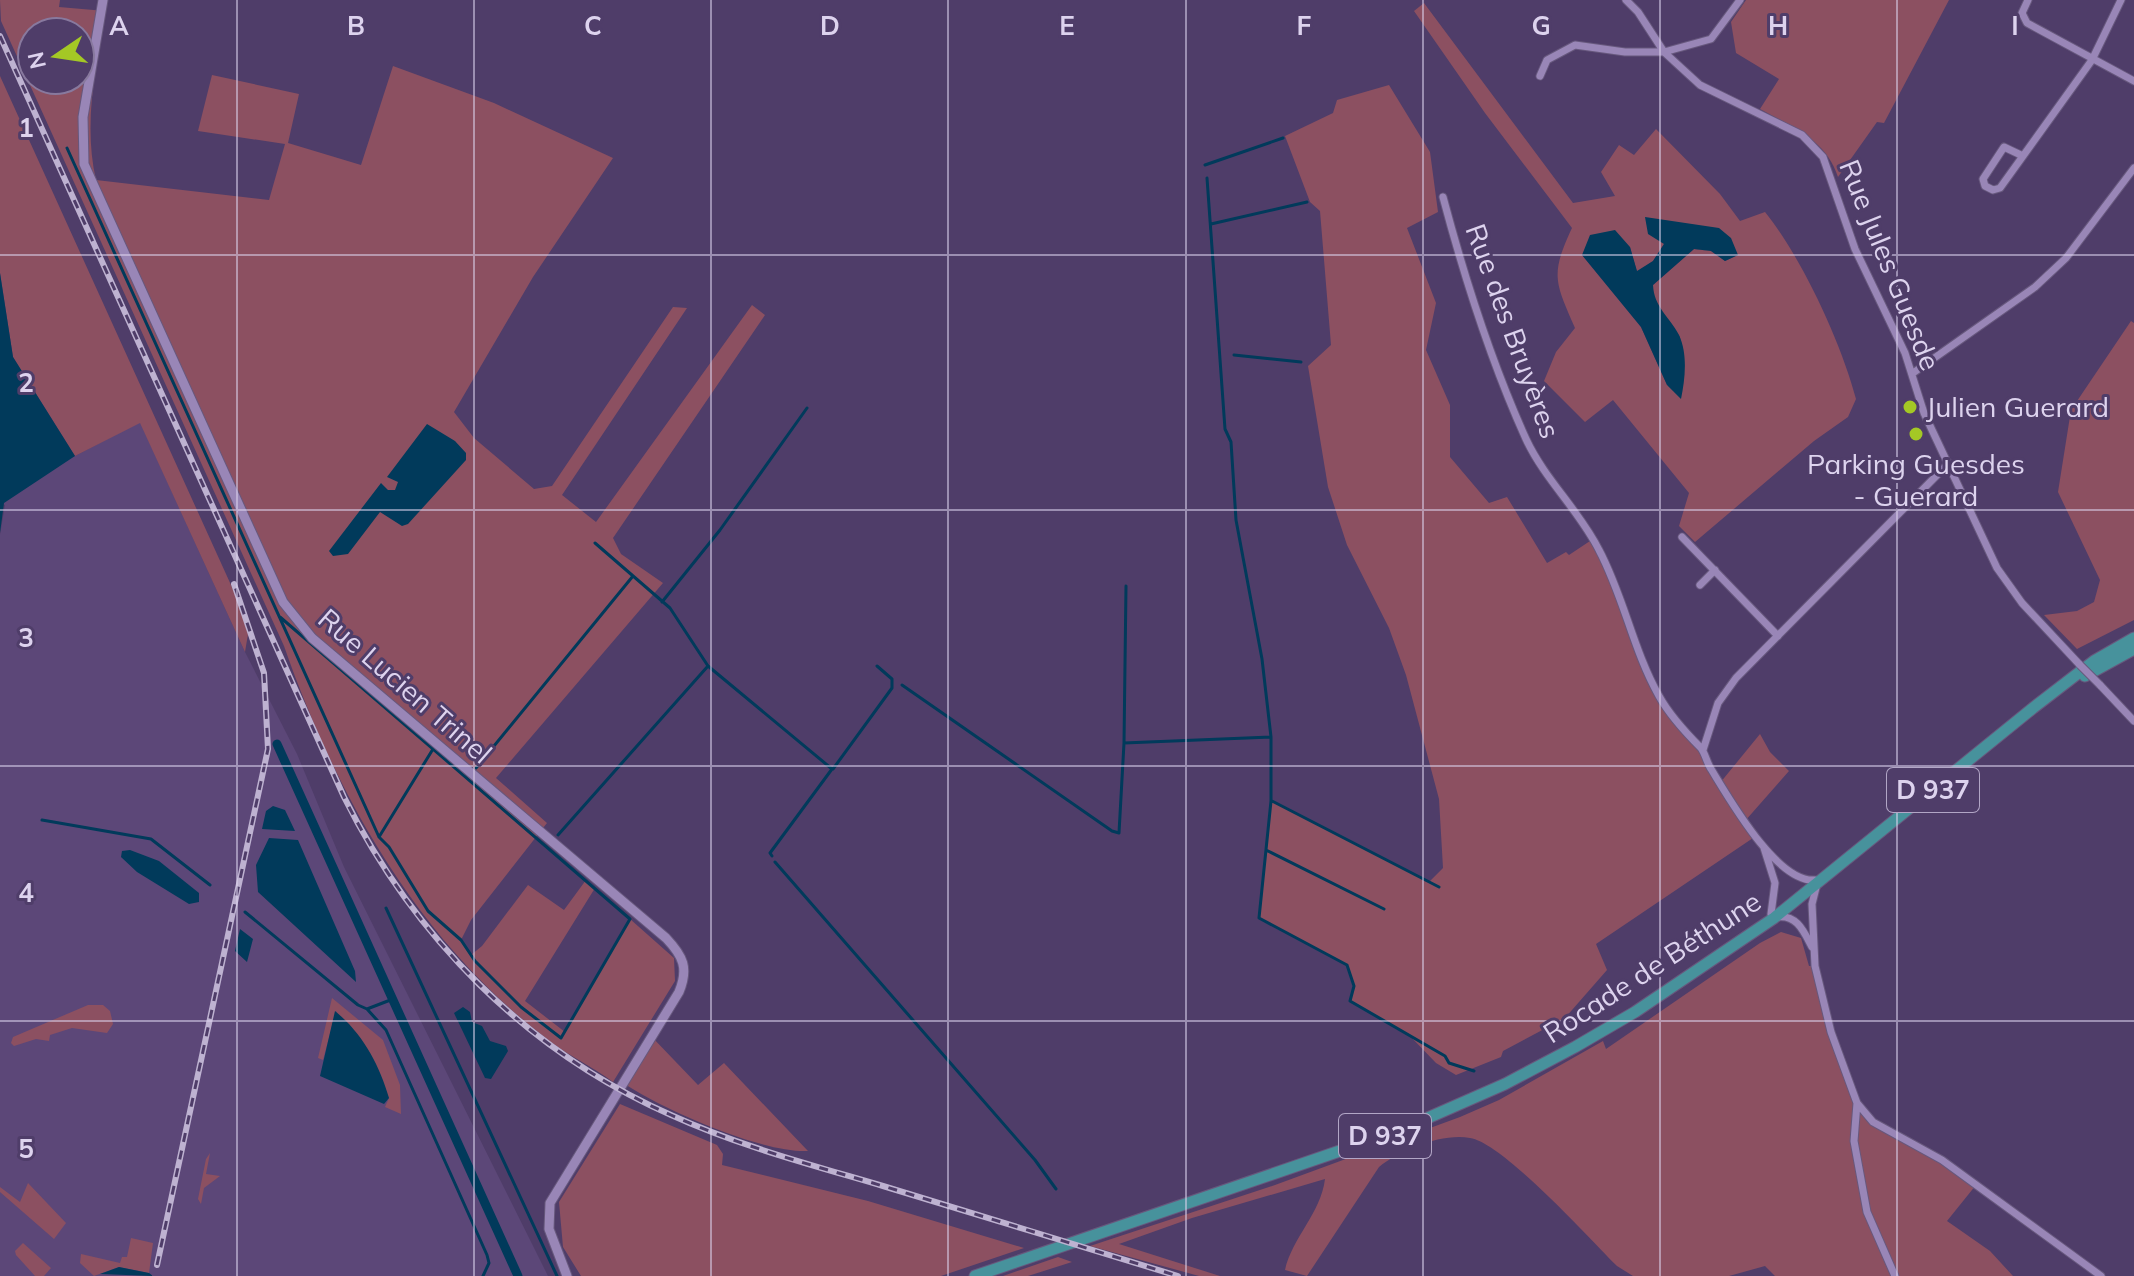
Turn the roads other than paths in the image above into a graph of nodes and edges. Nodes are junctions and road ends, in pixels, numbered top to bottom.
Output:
1 (103, 0) edge
2 (1626, 0) edge
3 (1740, 0) edge
4 (2028, 0) edge
5 (2121, 0) edge
6 (1664, 52) junction
7 (2092, 60) junction
8 (1540, 76) dead end
9 (2134, 81) edge
10 (2023, 156) junction
11 (2134, 168) edge
12 (1443, 197) dead end
13 (1913, 373) junction
14 (1949, 463) junction
15 (1682, 537) dead end
16 (1715, 570) junction
17 (1700, 585) dead end
18 (1778, 636) junction
19 (2134, 638) edge
20 (2134, 649) edge
21 (2033, 708) junction
22 (2134, 721) edge
23 (1703, 750) junction
24 (1764, 846) junction
25 (1816, 883) junction
26 (1772, 916) junction
27 (1812, 948) junction
28 (1857, 1103) junction
29 (567, 1276) edge
30 (975, 1276) edge
31 (1895, 1276) edge
32 (2101, 1276) edge

1 - 29 street, Rue Lucien Trinel
2 - 6 street, Rue Jules Guesde
3 - 6 street
4 - 7 street
5 - 7 street
6 - 8 street
6 - 13 street, Rue Jules Guesde
7 - 9 street
7 - 10 street
10 - 10 street
11 - 13 street
12 - 23 street, Rue des Bruyères
13 - 14 street, Rue Jules Guesde
14 - 18 street
14 - 22 street, Rue Jules Guesde, bridge
15 - 16 street
16 - 17 street
16 - 18 street
18 - 23 street
19 - 21 main road, Rocade de Béthune / D 937
20 - 21 main road, Rocade de Béthune / D 937
21 - 25 main road, Rocade de Béthune / D 937
23 - 24 street, Rue des Bruyères
24 - 25 street, Rue des Bruyères
24 - 26 street, Rue des Bruyères
25 - 26 main road, Rocade de Béthune / D 937
25 - 27 street
26 - 27 street
26 - 30 main road, Rocade de Béthune / D 937
27 - 28 street
28 - 31 street
28 - 32 street

